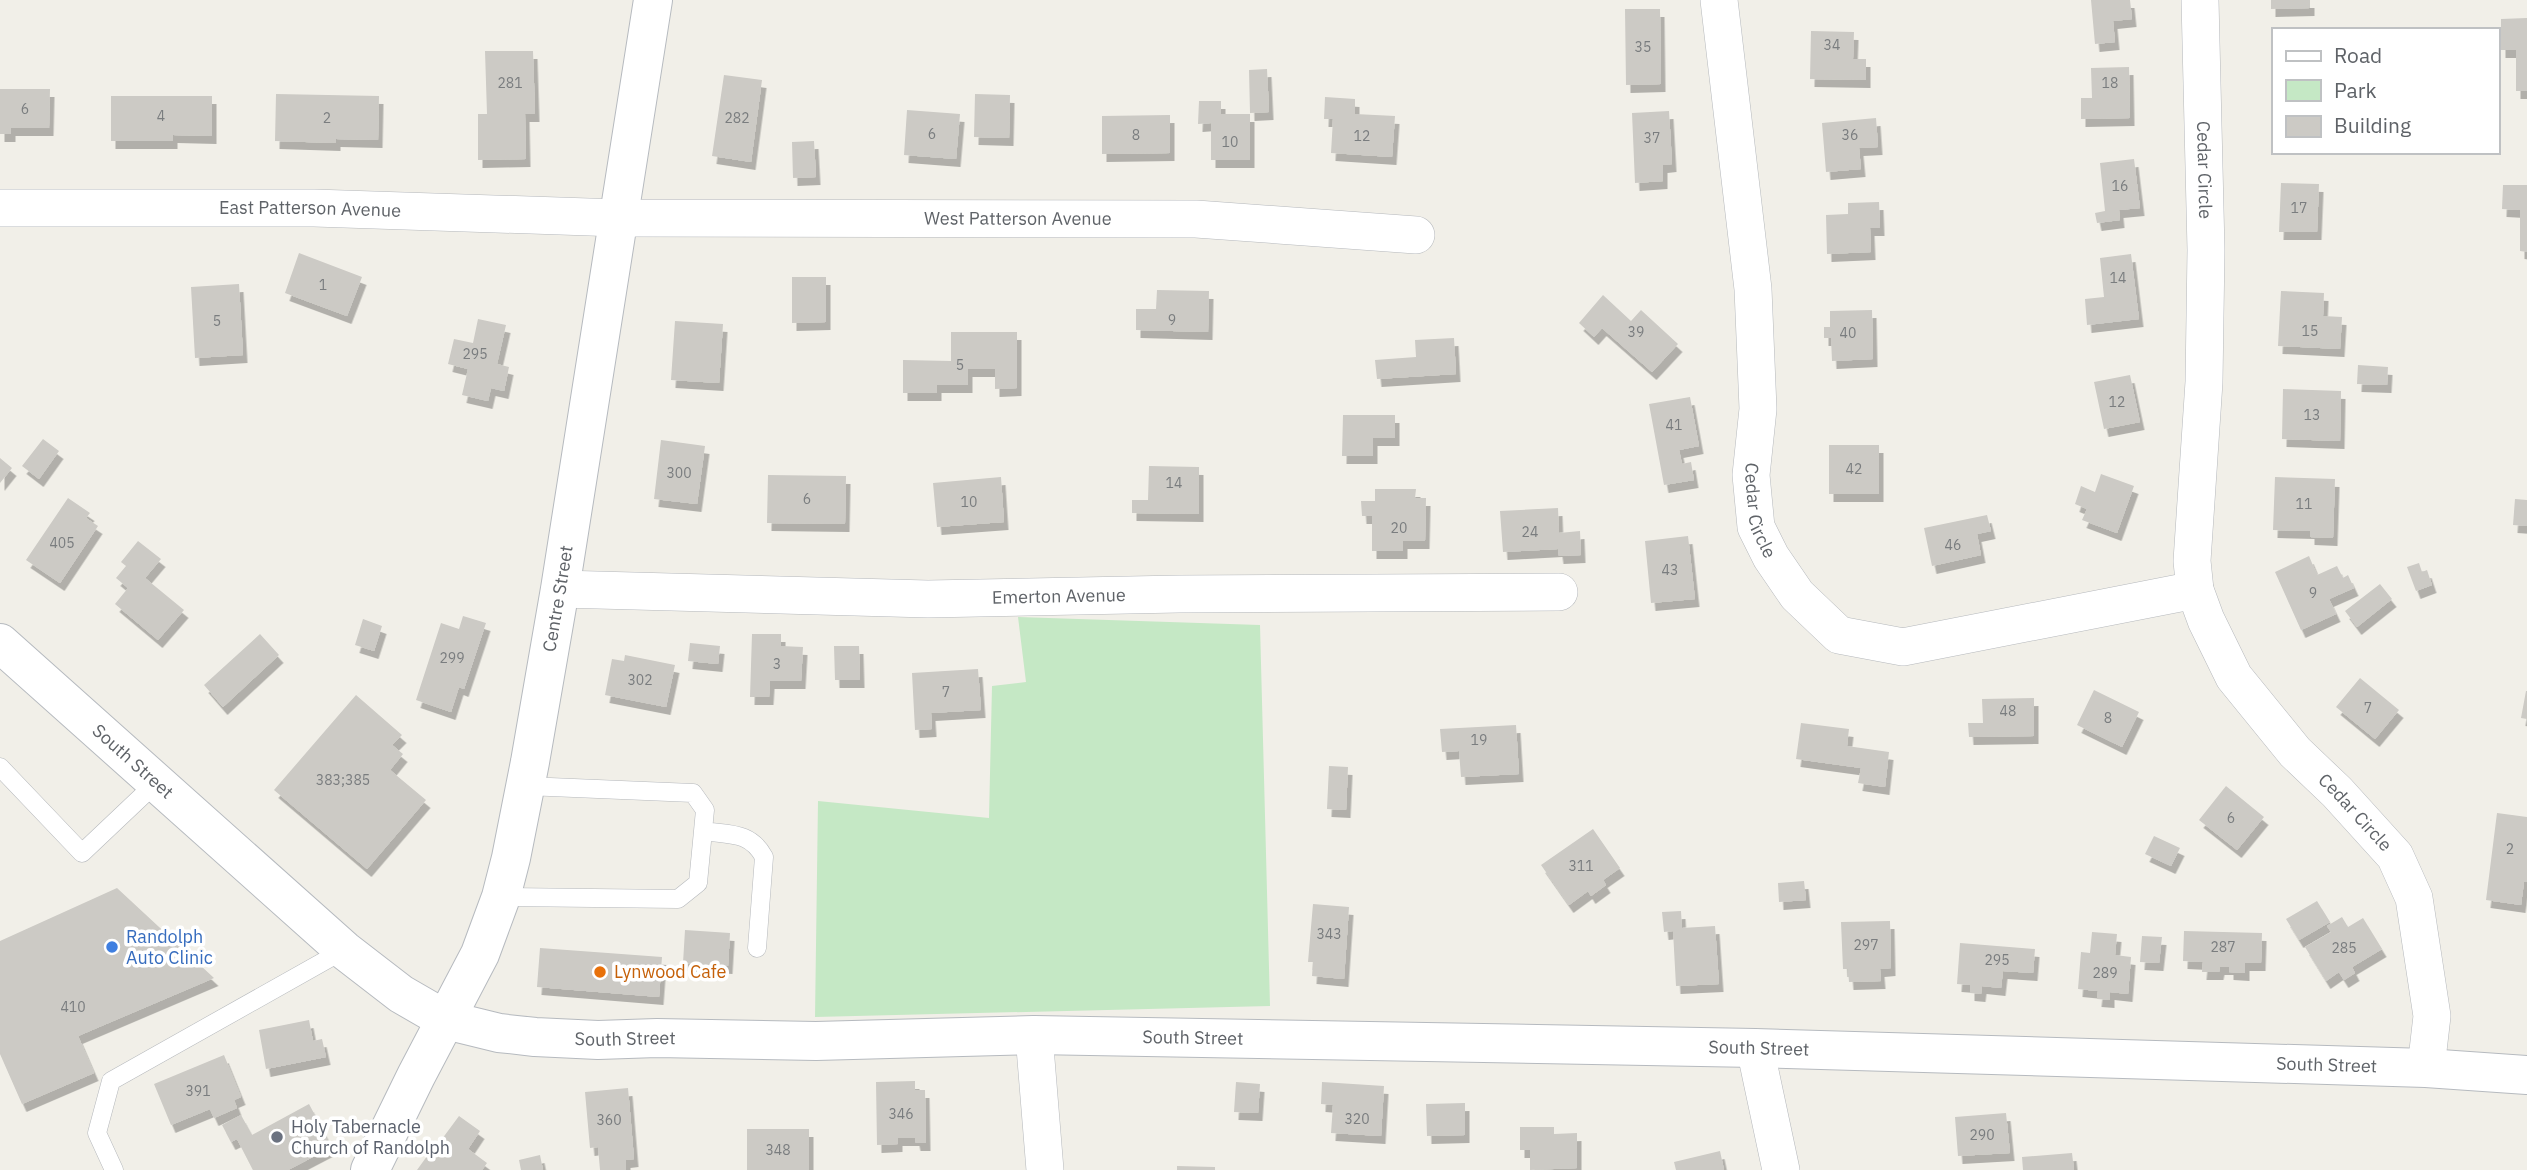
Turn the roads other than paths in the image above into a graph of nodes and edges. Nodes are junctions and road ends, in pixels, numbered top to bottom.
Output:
1 (653, 0) edge
2 (1720, 0) edge
3 (2200, 0) edge
4 (0, 208) edge
5 (619, 218) junction
6 (1416, 235) dead end
7 (560, 589) junction
8 (2195, 590) junction
9 (1559, 592) dead end
10 (0, 643) edge
11 (0, 767) edge
12 (157, 782) junction
13 (526, 786) junction
14 (703, 831) junction
15 (501, 897) junction
16 (757, 948) dead end
17 (344, 950) junction
18 (446, 1020) junction
19 (1034, 1035) junction
20 (1755, 1048) junction
21 (2426, 1068) junction
22 (2527, 1075) edge
23 (114, 1170) edge
24 (370, 1170) edge
25 (1045, 1170) edge
26 (1781, 1170) edge

1 - 5 main road, Centre Street
2 - 8 street, Cedar Circle
3 - 8 street, Cedar Circle
4 - 5 street, East Patterson Avenue
5 - 6 street, West Patterson Avenue
5 - 7 main road, Centre Street
7 - 9 street, Emerton Avenue
7 - 13 main road, Centre Street
8 - 21 street, Cedar Circle
10 - 12 main road, South Street
11 - 12 lane
12 - 17 main road, South Street
13 - 14 lane
13 - 15 main road, Centre Street
14 - 15 lane
14 - 16 lane
15 - 18 main road, Centre Street
17 - 18 main road, South Street
17 - 23 lane
18 - 19 main road, South Street
18 - 24 main road, Centre Street
19 - 20 main road, South Street
19 - 25 street
20 - 21 main road, South Street
20 - 26 street
21 - 22 main road, South Street

